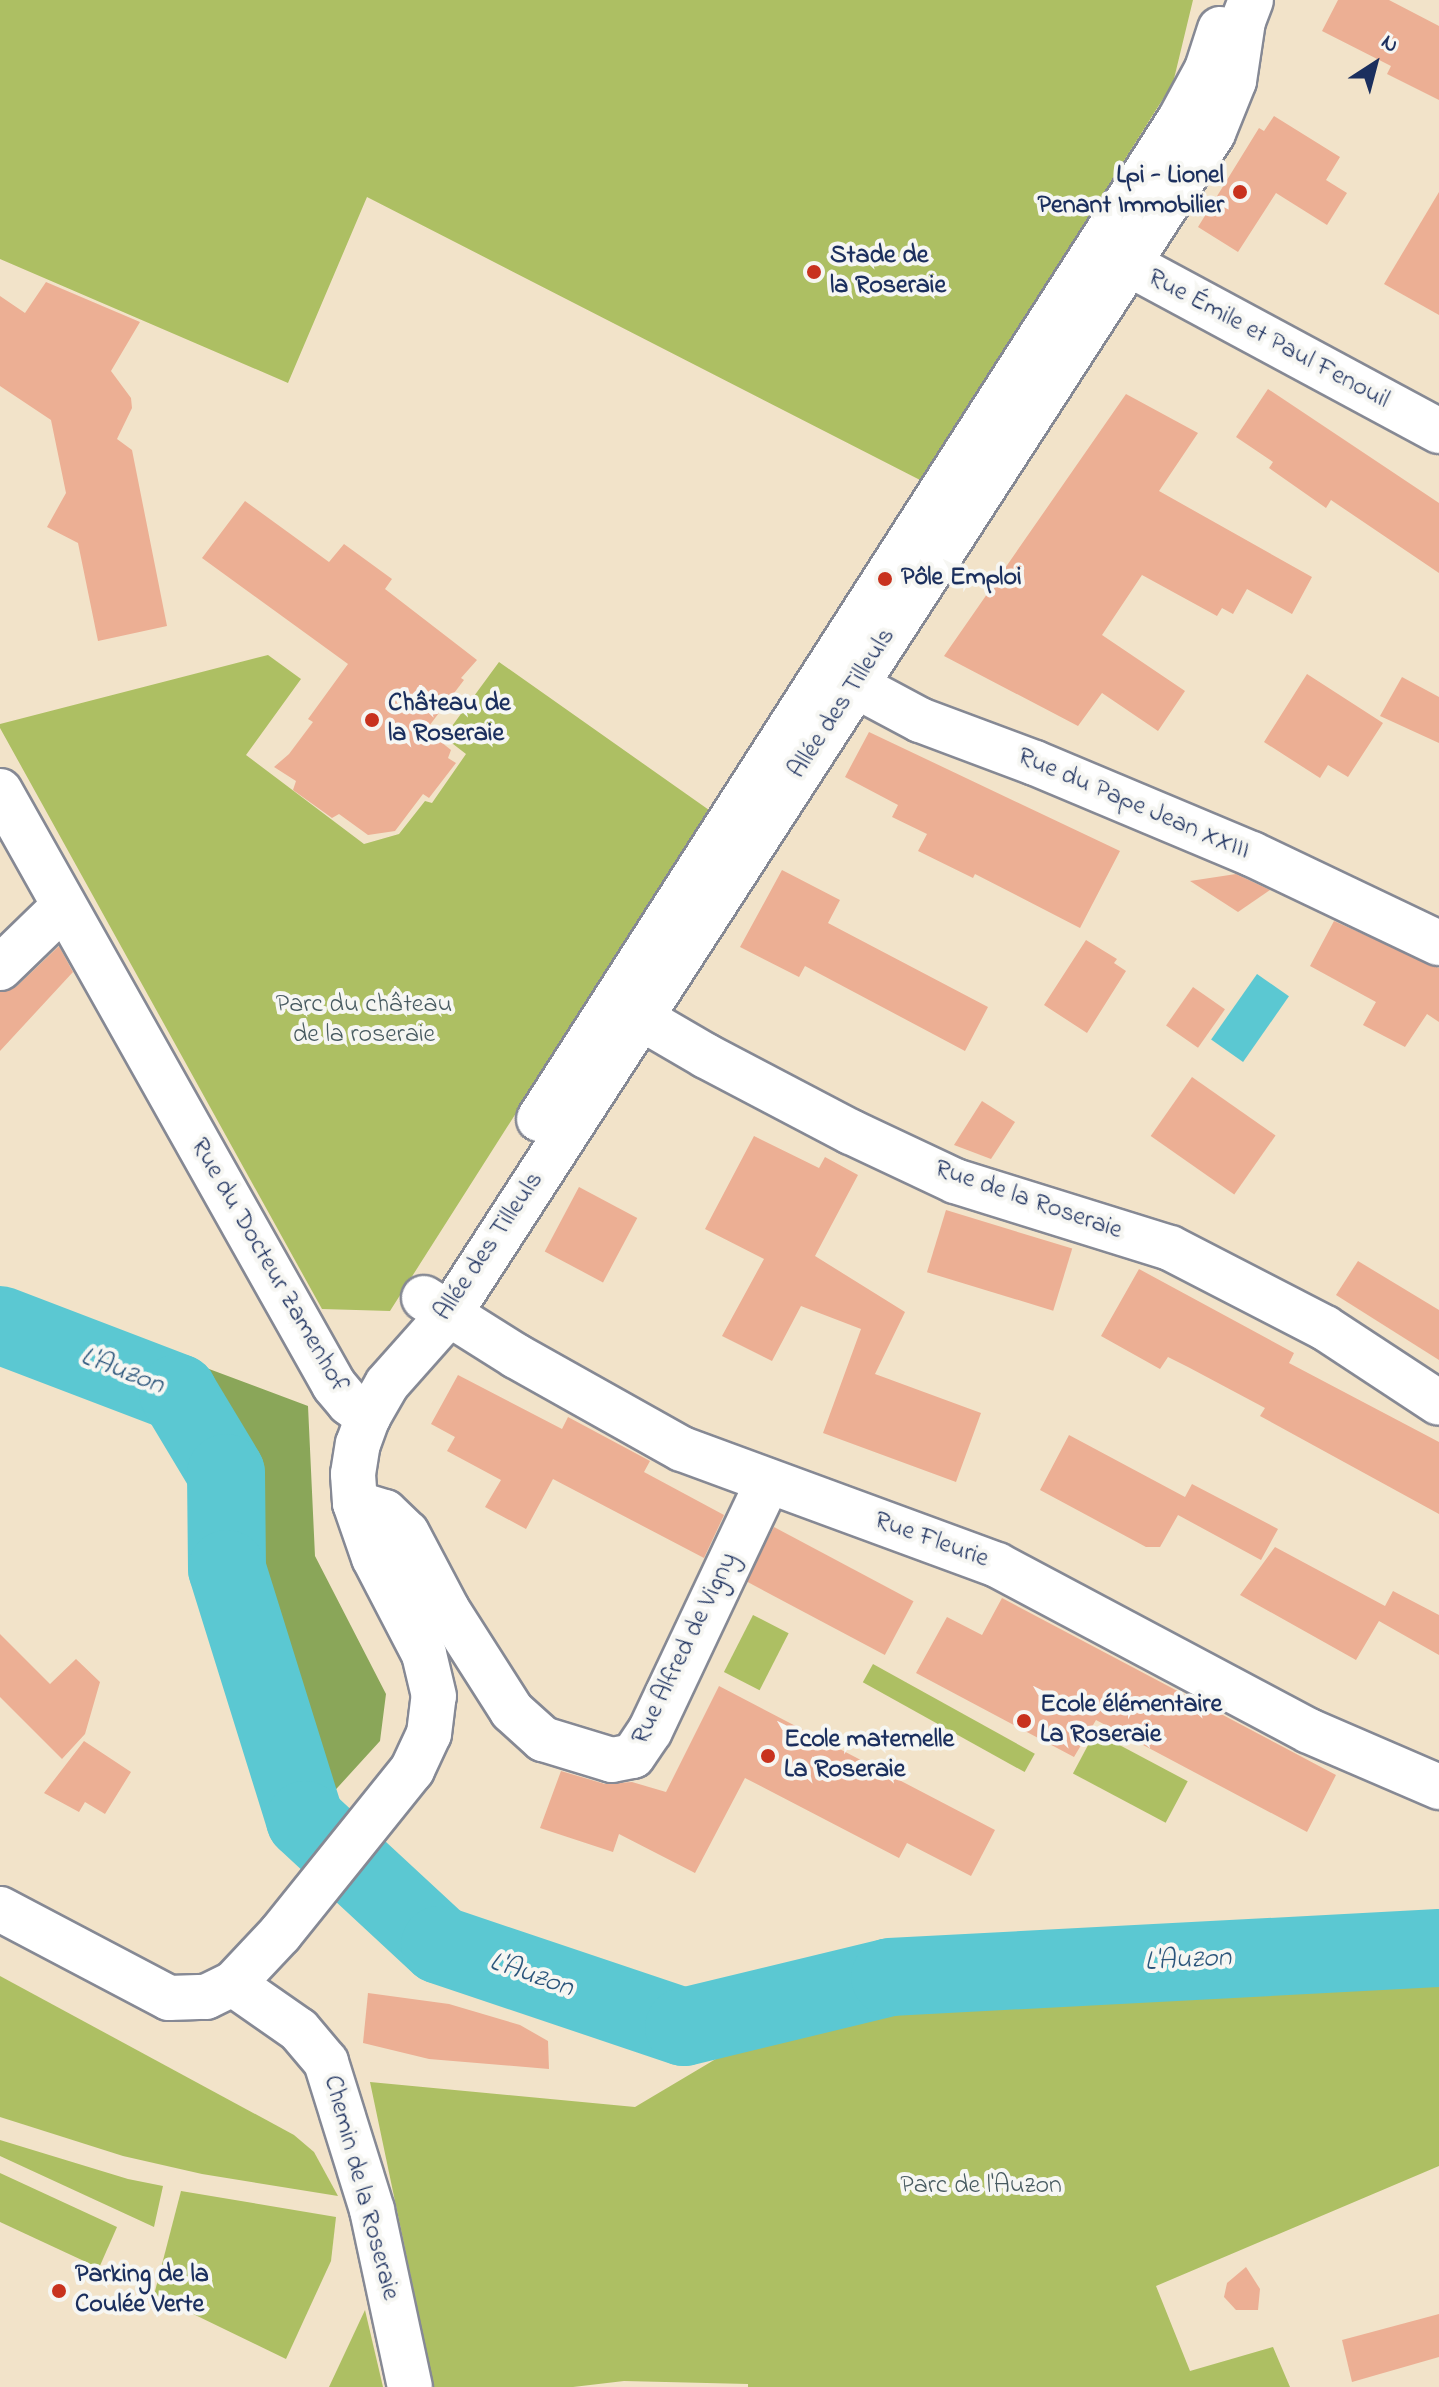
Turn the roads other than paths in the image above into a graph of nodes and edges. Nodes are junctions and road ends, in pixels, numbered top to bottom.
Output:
1 (1222, 0) edge
2 (1251, 0) edge
3 (1113, 256) junction
4 (1439, 431) edge
5 (841, 677) junction
6 (0, 791) edge
7 (62, 908) junction
8 (1439, 943) edge
9 (0, 968) edge
10 (627, 1010) junction
11 (437, 1305) junction
12 (378, 1401) junction
13 (1439, 1403) edge
14 (768, 1481) junction
15 (355, 1503) junction
16 (1439, 1787) edge
17 (0, 1909) edge
18 (233, 1984) junction
19 (410, 2387) edge

1 - 3 street, Allée des Tilleuls
2 - 3 street, Allée des Tilleuls
3 - 4 street, Rue Émile et Paul Fenouil
3 - 5 street, Allée des Tilleuls
5 - 8 street, Rue du Pape Jean XXIII
5 - 10 street, Allée des Tilleuls
6 - 7 street, Rue du Docteur Zamenhof
7 - 9 street
7 - 12 street, Rue du Docteur Zamenhof
10 - 11 street, Allée des Tilleuls
10 - 13 street, Rue de la Roseraie
11 - 12 street, Allée des Tilleuls
11 - 14 street, Rue Fleurie
12 - 15 street, Rue du Docteur Zamenhof
14 - 15 street, Rue Alfred de Vigny
14 - 16 street, Rue Fleurie
15 - 18 street, Rue du Docteur Zamenhof
17 - 18 street
18 - 19 street, Chemin de la Roseraie

